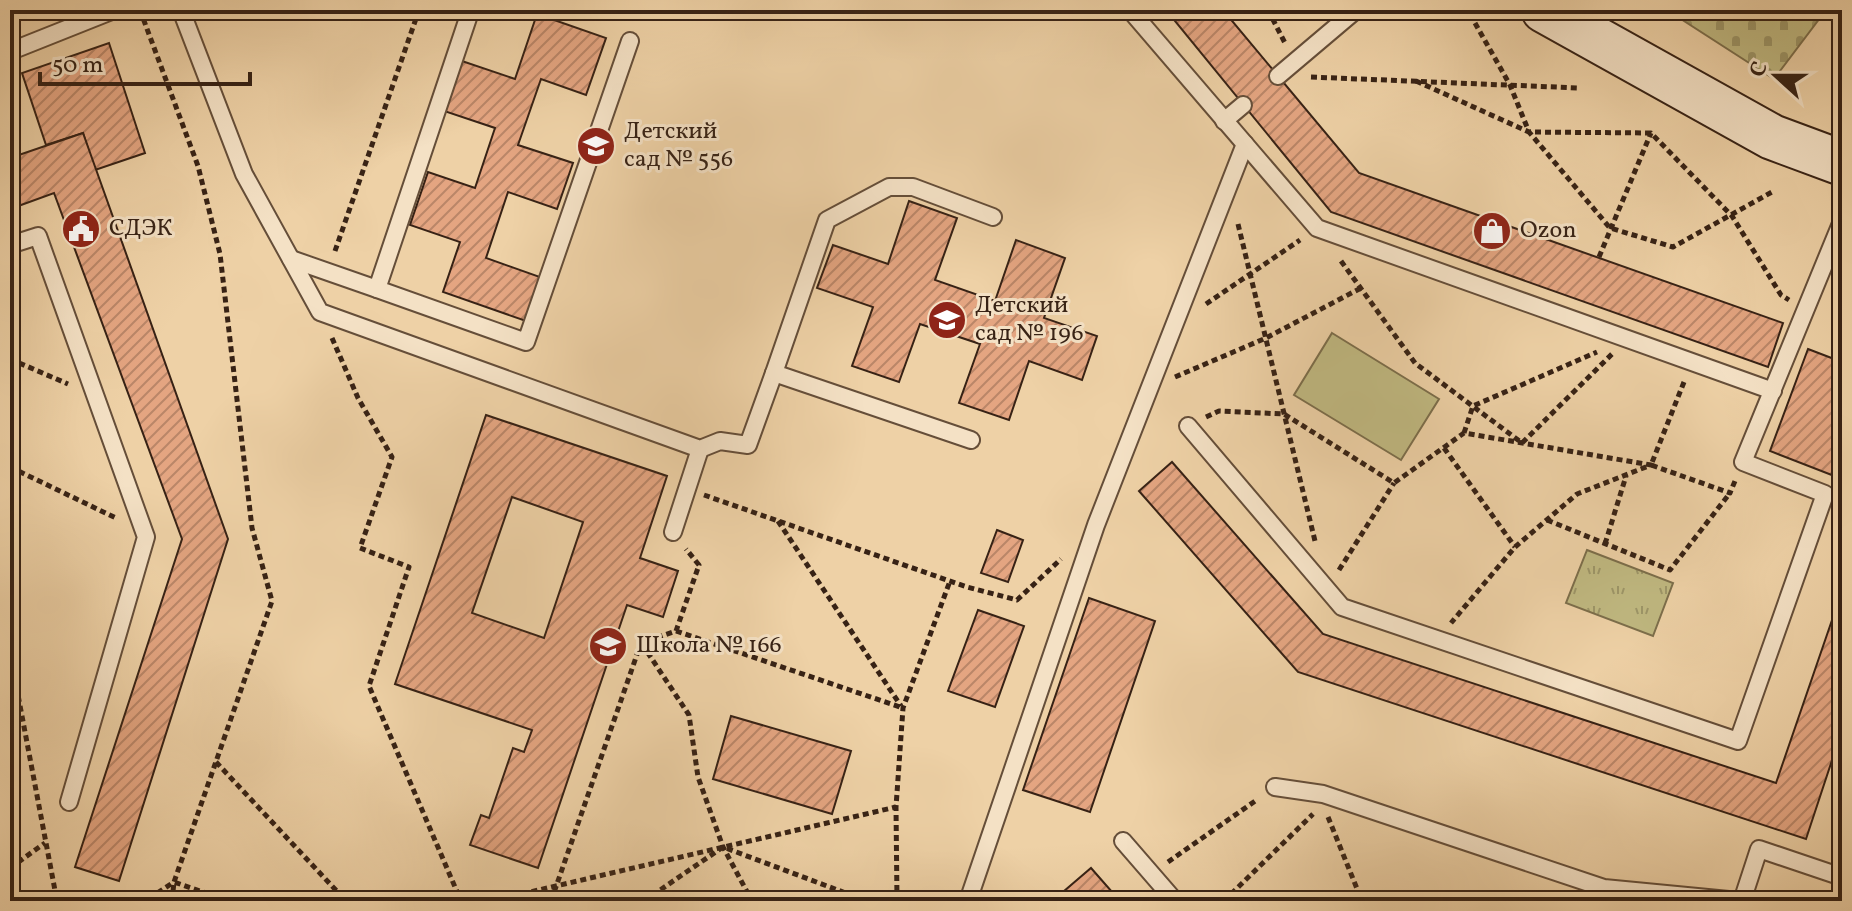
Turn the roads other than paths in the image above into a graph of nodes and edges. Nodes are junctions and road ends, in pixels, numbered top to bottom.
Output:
1 (114, 10) edge
2 (181, 10) edge
3 (1130, 10) edge
4 (1356, 10) edge
5 (1544, 10) edge
6 (469, 15) dead end
7 (630, 41) dead end
8 (11, 51) edge
9 (1278, 76) dead end
10 (1243, 105) dead end
11 (1224, 121) junction
12 (1245, 144) junction
13 (1842, 163) edge
14 (993, 217) dead end
15 (1842, 221) edge
16 (10, 245) edge
17 (291, 259) junction
18 (377, 289) junction
19 (774, 373) junction
20 (1773, 391) junction
21 (1188, 426) road end
22 (971, 440) dead end
23 (700, 449) junction
24 (673, 532) road end
25 (1275, 787) road end
26 (69, 802) dead end
27 (1123, 841) dead end
28 (1842, 877) edge
29 (968, 901) edge
30 (1175, 901) edge
31 (1741, 901) edge

1 - 8 lane
2 - 17 lane
3 - 11 lane
4 - 9 lane
5 - 13 street
6 - 18 lane
7 - 18 lane
10 - 11 lane
11 - 12 lane
12 - 20 lane
12 - 29 lane
14 - 19 lane
15 - 20 lane
16 - 26 lane
17 - 18 lane
17 - 23 lane
19 - 22 lane
19 - 23 lane
20 - 21 lane
23 - 24 lane
25 - 31 lane
27 - 30 lane
28 - 31 lane

